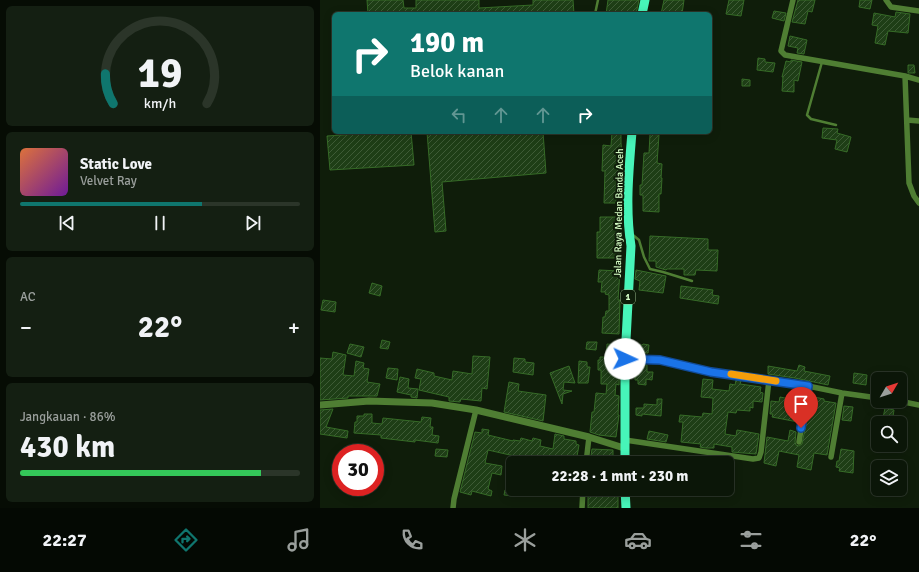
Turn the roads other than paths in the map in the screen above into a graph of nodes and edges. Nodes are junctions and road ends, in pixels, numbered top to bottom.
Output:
1 (598, 0) edge
2 (645, 0) edge
3 (793, 0) edge
4 (886, 0) edge
5 (919, 11) edge
6 (595, 12) edge
7 (642, 12) edge
8 (822, 62) junction
9 (905, 76) junction
10 (919, 80) edge
11 (907, 120) junction
12 (919, 121) edge
13 (836, 125) dead end
14 (632, 134) edge
15 (919, 203) edge
16 (629, 232) junction
17 (692, 281) dead end
18 (625, 359) junction
19 (769, 380) junction
20 (808, 386) junction
21 (842, 393) junction
22 (871, 397) edge
23 (907, 402) edge
24 (320, 405) edge
25 (919, 405) edge
26 (476, 410) junction
27 (589, 437) junction
28 (799, 442) dead end
29 (625, 444) junction
30 (587, 456) edge
31 (625, 456) edge
32 (831, 457) dead end
33 (583, 496) edge
34 (625, 496) edge
35 (453, 508) edge
36 (582, 508) edge
37 (626, 508) edge

1 - 6 lane
2 - 7 highway
3 - 8 street
4 - 5 street
8 - 9 street
8 - 13 lane
9 - 10 street
9 - 11 street
11 - 12 street
11 - 15 street
14 - 16 highway, Jalan Raya Medan Banda Aceh / 1
16 - 17 lane
16 - 18 highway, Jalan Raya Medan Banda Aceh / 1
18 - 19 street
18 - 29 highway, Jalan Raya Medan Banda Aceh / 1
19 - 20 street
19 - 29 street
20 - 21 street
20 - 28 street
21 - 22 street
21 - 32 street
23 - 25 street
24 - 26 street
26 - 27 street
26 - 35 street
27 - 29 street
27 - 30 street
29 - 31 highway, Jalan Raya Medan Banda Aceh / 1
33 - 36 street
34 - 37 highway

